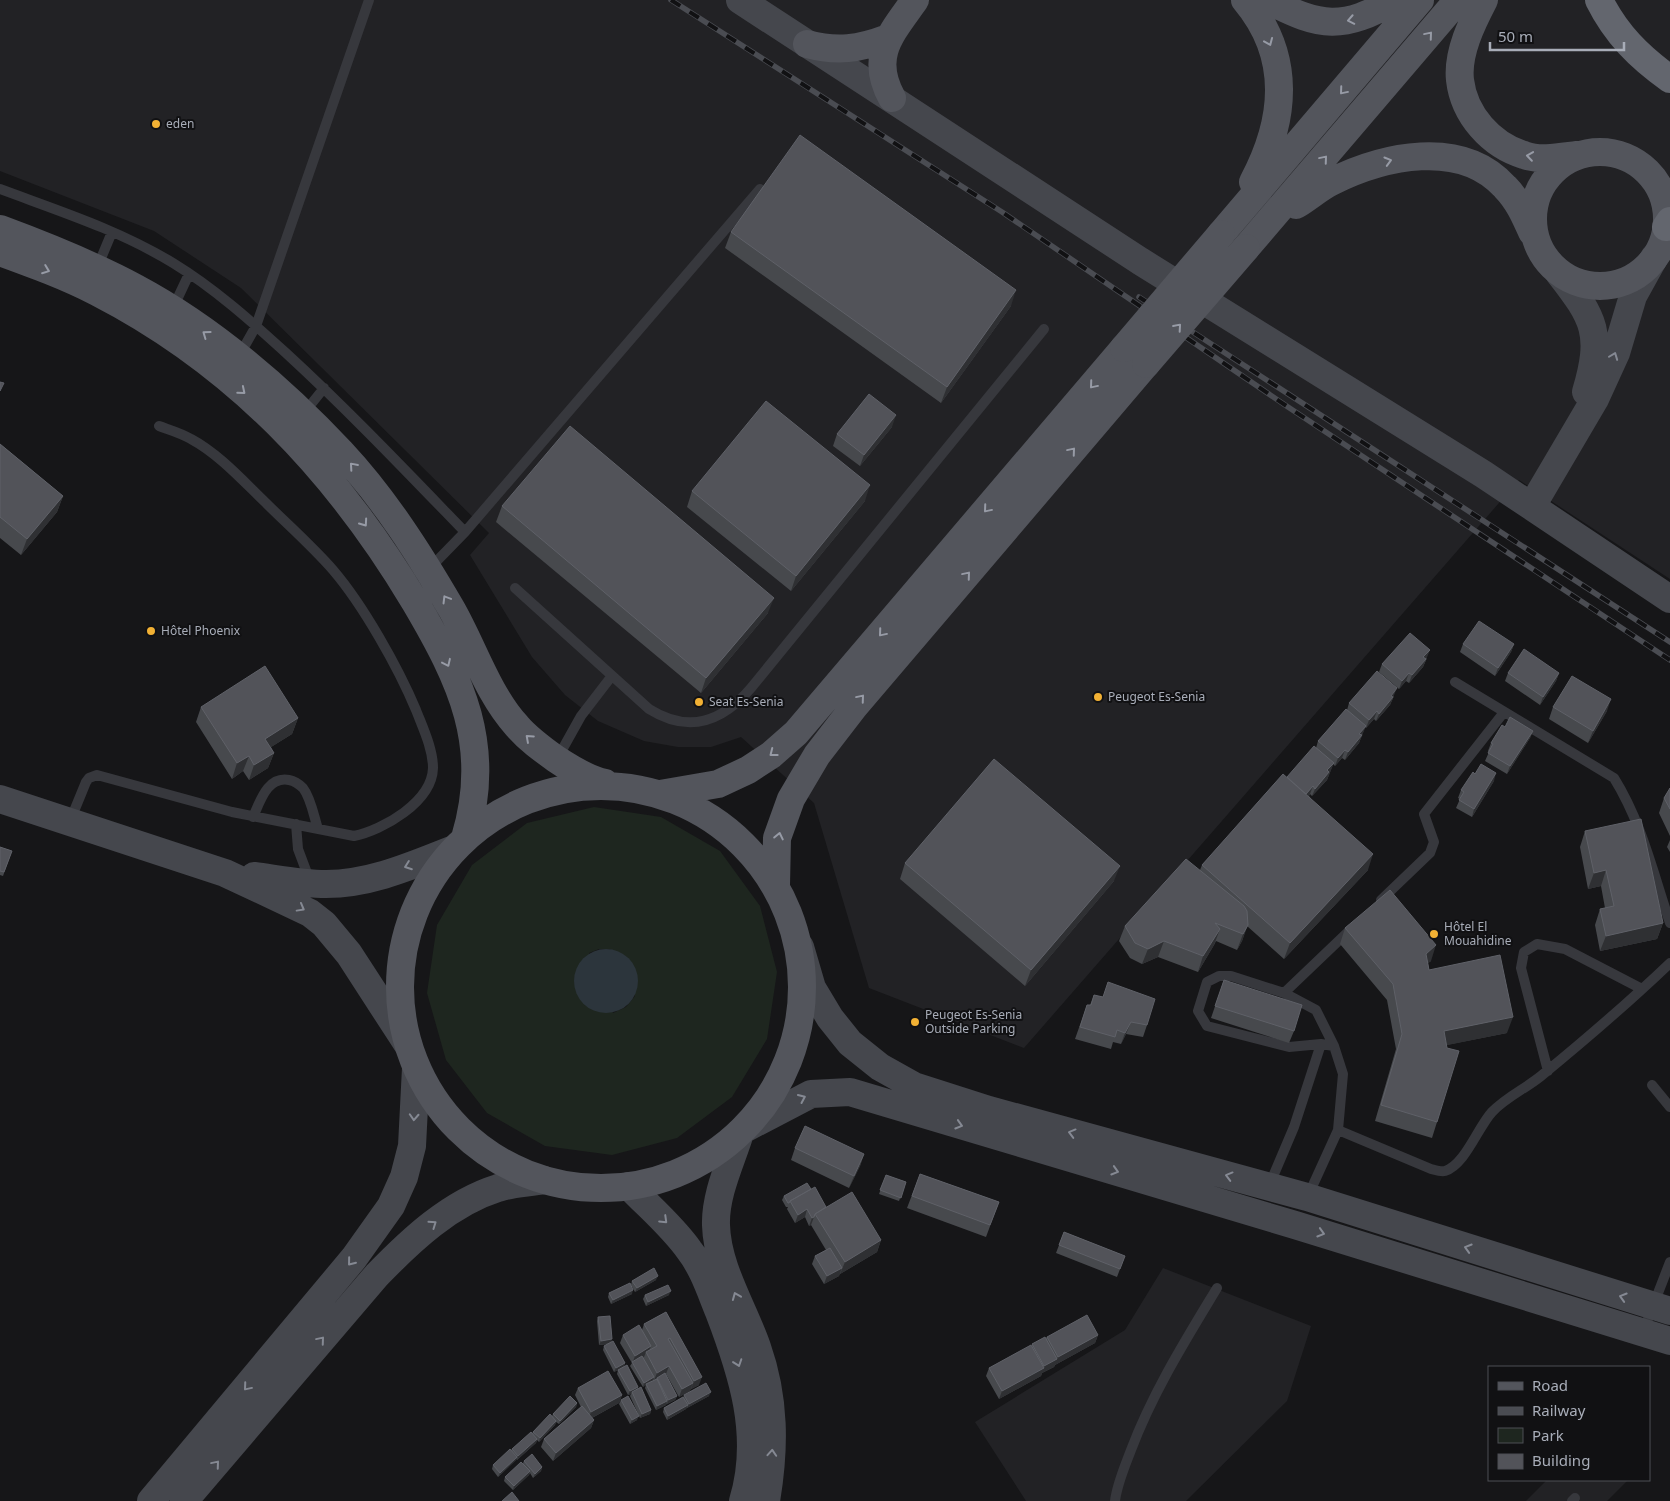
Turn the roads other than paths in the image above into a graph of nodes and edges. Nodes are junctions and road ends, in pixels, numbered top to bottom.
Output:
1 (369, 0) edge
2 (740, 0) edge
3 (915, 0) edge
4 (1244, 0) edge
5 (1268, 0) edge
6 (1396, 0) edge
7 (1420, 0) edge
8 (1458, 0) edge
9 (1484, 0) edge
10 (1599, 0) edge
11 (888, 38) junction
12 (807, 44) junction
13 (1370, 59) junction
14 (1670, 79) edge
15 (892, 98) junction
16 (1579, 155) junction
17 (0, 189) edge
18 (760, 189) edge
19 (1668, 224) edge
20 (1268, 225) junction
21 (1227, 226) junction
22 (0, 229) edge
23 (112, 232) junction
24 (1535, 238) junction
25 (0, 252) edge
26 (1654, 258) junction
27 (97, 269) junction
28 (1559, 273) junction
29 (189, 274) junction
30 (172, 309) junction
31 (256, 326) junction
32 (1044, 329) dead end
33 (238, 358) junction
34 (324, 388) junction
35 (303, 414) junction
36 (159, 426) dead end
37 (1526, 502) junction
38 (465, 532) junction
39 (429, 570) junction
40 (515, 588) dead end
41 (1670, 599) edge
42 (611, 677) junction
43 (1455, 682) dead end
44 (1501, 716) dead end
45 (557, 760) junction
46 (616, 786) junction
47 (660, 794) junction
48 (0, 800) edge
49 (253, 816) junction
50 (70, 822) junction
51 (296, 824) junction
52 (318, 829) junction
53 (460, 844) junction
54 (225, 873) junction
55 (312, 884) junction
56 (776, 885) junction
57 (1374, 907) edge
58 (1360, 920) edge
59 (1670, 923) edge
60 (800, 947) junction
61 (1670, 963) edge
62 (1642, 990) junction
63 (1284, 993) junction
64 (1321, 1044) junction
65 (1334, 1046) junction
66 (412, 1056) junction
67 (1548, 1071) junction
68 (1652, 1085) dead end
69 (1670, 1106) edge
70 (1338, 1130) junction
71 (742, 1131) junction
72 (544, 1180) junction
73 (629, 1186) junction
74 (1269, 1187) junction
75 (1307, 1198) junction
76 (1295, 1225) junction
77 (1670, 1262) edge
78 (1217, 1288) dead end
79 (1661, 1308) edge
80 (1643, 1333) junction
81 (1670, 1341) edge
82 (152, 1501) edge
83 (184, 1501) edge
84 (743, 1501) edge
85 (766, 1501) edge
86 (1115, 1501) edge

1 - 31 lane
2 - 12 main road
3 - 11 main road
4 -> 21 main road
6 -> 5 main road
6 - 13 main road
7 - 13 main road
20 -> 8 main road
16 -> 9 main road
10 - 14 highway
11 - 12 main road
11 - 15 main road
12 - 15 main road
13 -> 21 main road
15 - 37 main road
16 - 19 main road
16 - 24 main road
17 - 23 lane
18 - 38 lane
19 - 26 main road
20 -> 24 main road
56 -> 20 main road, bridge
21 -> 47 main road, bridge
22 - 27 main road
23 - 27 lane
23 - 29 lane
24 - 28 main road
25 -> 53 main road
26 - 28 main road
37 -> 26 main road
27 - 30 main road
28 - 37 main road
29 - 30 lane
29 - 31 lane
33 -> 30 main road
31 - 33 lane
31 - 34 lane
32 - 42 lane
33 - 35 main road
34 - 35 lane
34 - 38 lane
39 -> 35 main road
36 - 52 lane
37 - 41 main road
38 - 39 lane
45 -> 39 main road
40 - 42 lane
42 - 45 lane
43 - 59 lane
44 - 57 lane
45 - 46 main road
46 - 47 main road
46 - 53 main road
47 - 56 main road
48 - 50 main road
49 - 50 lane
49 - 51 lane
49 - 52 lane
50 - 54 main road
51 - 52 lane
51 - 55 lane
53 -> 55 main road
53 - 66 main road
54 - 55 main road
54 -> 66 main road
56 - 60 main road
58 - 63 lane
60 - 71 main road
74 -> 60 main road
61 - 62 lane
62 - 67 lane
62 - 67 lane
63 - 64 lane
63 - 65 lane
64 - 65 lane
64 - 74 lane
65 - 70 lane
66 - 72 main road
66 -> 82 main road
67 - 70 lane
68 - 69 lane
70 - 75 lane
71 - 73 main road
71 -> 76 main road
85 -> 71 main road
72 - 73 main road
83 -> 72 main road
73 -> 84 main road
74 - 75 main road
75 - 76 main road
79 -> 75 main road
76 -> 80 main road
77 - 79 lane
78 - 86 lane
79 - 80 lane
80 - 81 main road

